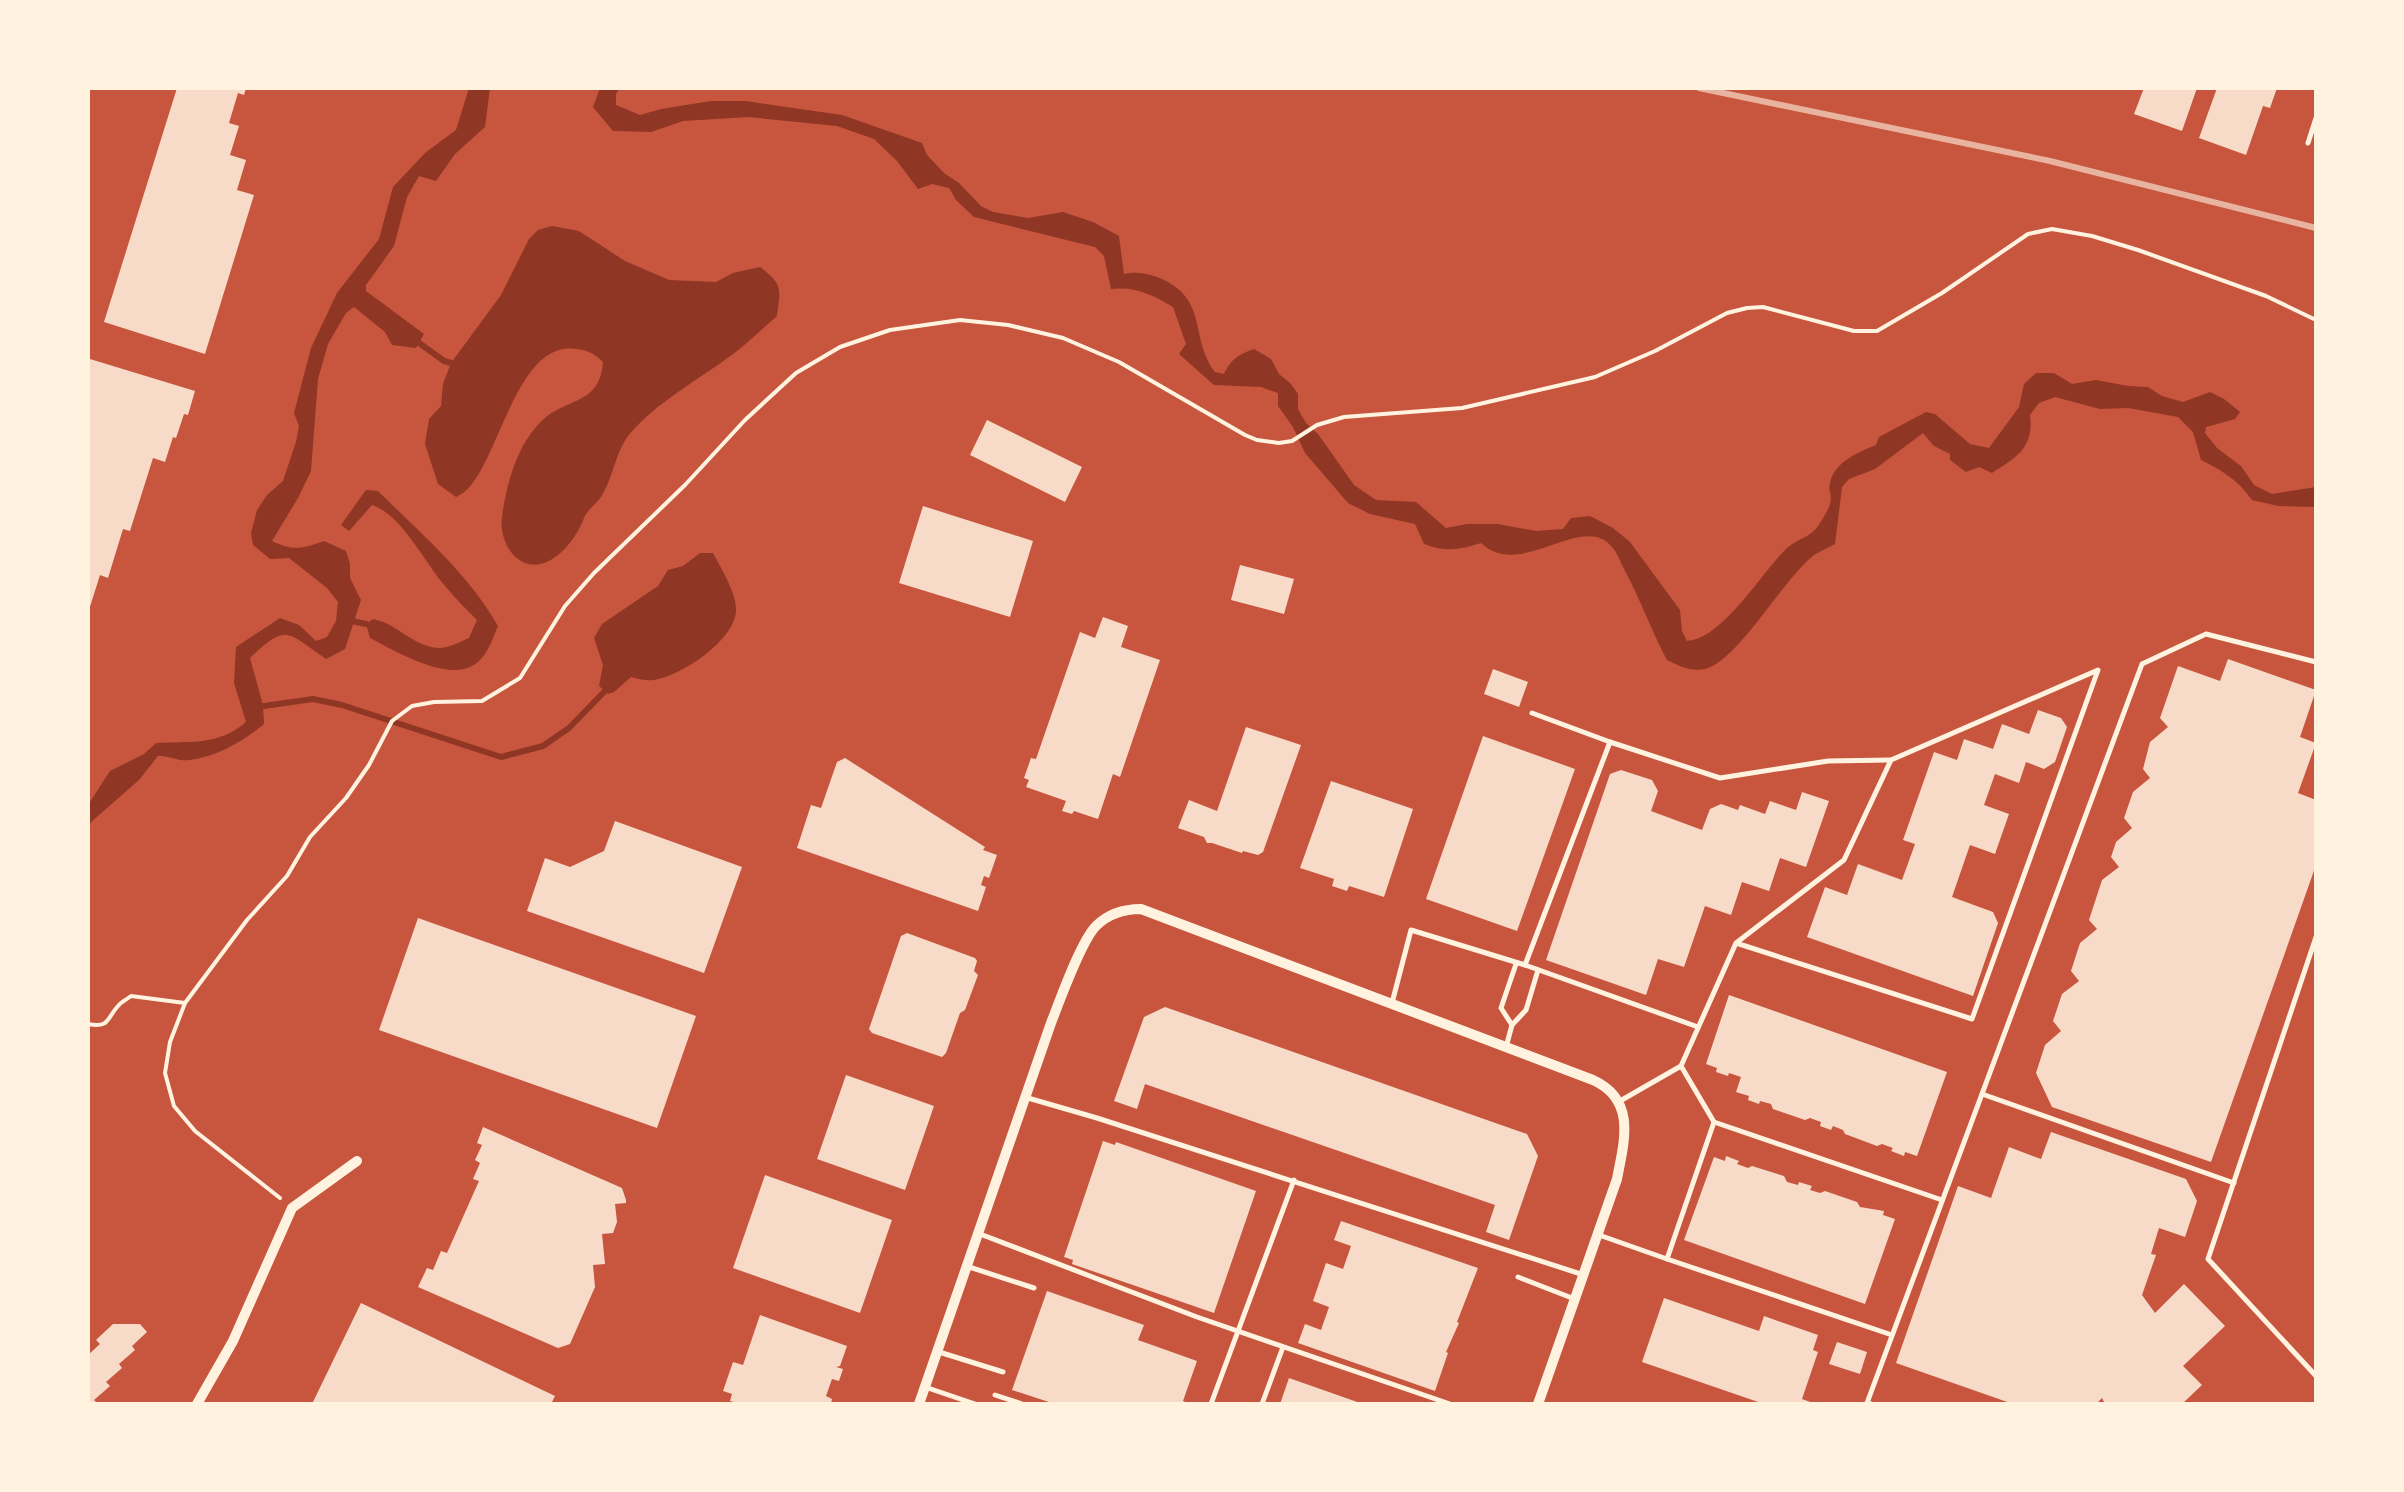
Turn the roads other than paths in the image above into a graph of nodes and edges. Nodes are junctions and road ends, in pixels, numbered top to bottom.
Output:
1 (2316, 118) edge
2 (2308, 143) dead end
3 (2316, 662) edge
4 (1532, 714) dead end
5 (1610, 742) junction
6 (1890, 760) junction
7 (2316, 937) edge
8 (1736, 943) junction
9 (1516, 962) junction
10 (1525, 966) junction
11 (1538, 970) junction
12 (1392, 1003) junction
13 (1512, 1025) junction
14 (1698, 1027) junction
15 (1506, 1047) junction
16 (1681, 1066) junction
17 (1982, 1094) junction
18 (1025, 1097) junction
19 (1617, 1102) junction
20 (1714, 1122) junction
21 (357, 1161) dead end
22 (1294, 1180) junction
23 (2234, 1183) junction
24 (1942, 1200) junction
25 (977, 1233) junction
26 (1598, 1234) junction
27 (1668, 1259) junction
28 (966, 1266) junction
29 (1584, 1275) junction
30 (1518, 1277) dead end
31 (1034, 1288) dead end
32 (1575, 1299) junction
33 (1238, 1331) junction
34 (1892, 1335) junction
35 (1283, 1346) junction
36 (937, 1351) junction
37 (1003, 1372) dead end
38 (2316, 1376) edge
39 (924, 1387) junction
40 (995, 1395) dead end
41 (197, 1404) edge
42 (918, 1404) edge
43 (974, 1404) edge
44 (1022, 1404) edge
45 (1211, 1404) edge
46 (1262, 1404) edge
47 (1450, 1404) edge
48 (1538, 1404) edge
49 (1870, 1404) edge

1 - 2 lane
3 - 17 lane
4 - 5 lane
5 - 6 lane
5 - 10 lane
6 - 8 lane
6 - 8 lane
7 - 23 lane
8 - 14 lane
9 - 10 lane
9 - 12 lane
9 - 13 lane
10 - 11 lane
11 - 13 lane
11 - 14 lane
12 - 15 street
12 - 18 street
13 - 15 lane
14 - 16 lane
15 - 19 street
16 - 19 lane
16 - 20 lane
17 - 23 lane
17 - 24 lane
18 - 22 lane
18 - 25 street
19 - 26 street
20 - 24 lane
20 - 27 lane
21 - 41 street
22 - 29 lane
22 - 33 lane
23 - 38 lane
24 - 34 lane
25 - 28 street
25 - 33 lane
26 - 27 lane
26 - 29 street
27 - 34 lane
28 - 31 lane
28 - 36 street
29 - 32 street
30 - 32 lane
32 - 48 street
33 - 35 lane
33 - 45 lane
34 - 49 lane
35 - 46 lane
35 - 47 lane
36 - 37 lane
36 - 39 street
39 - 42 street
39 - 43 lane
40 - 44 lane

